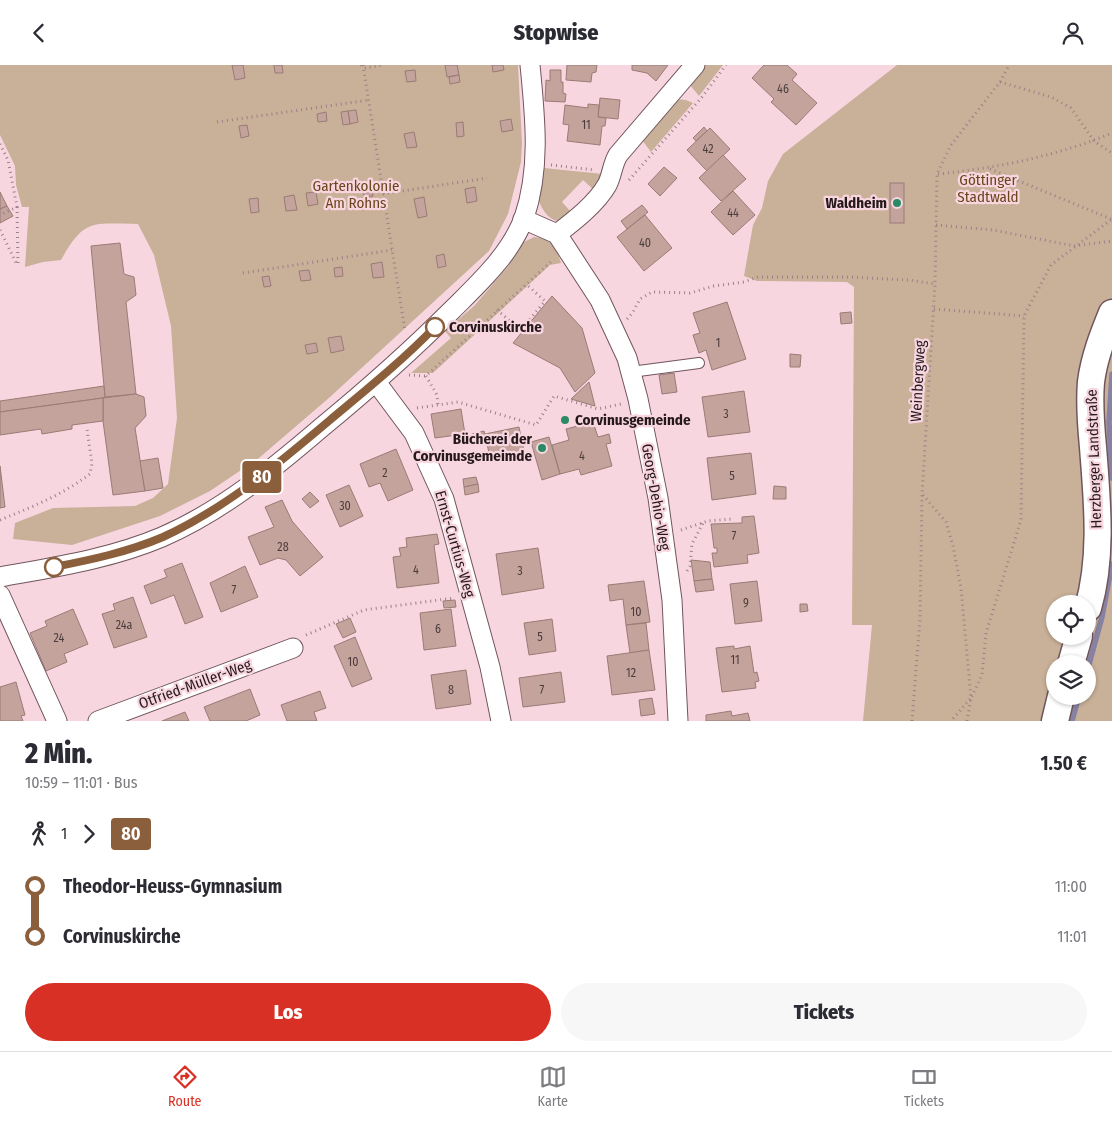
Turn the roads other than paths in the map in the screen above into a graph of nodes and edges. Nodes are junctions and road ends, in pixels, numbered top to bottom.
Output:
1 (530, 65) edge
2 (695, 65) edge
3 (523, 219) junction
4 (561, 241) junction
5 (1112, 313) edge
6 (699, 363) dead end
7 (630, 372) junction
8 (376, 382) junction
9 (0, 577) edge
10 (0, 595) edge
11 (1090, 595) edge
12 (293, 648) road end
13 (1059, 705) edge
14 (57, 721) edge
15 (98, 721) edge
16 (501, 721) edge
17 (678, 721) edge
18 (1055, 721) edge

1 - 3 street
2 - 4 street
3 - 4 street
3 - 8 street
4 - 7 street, Georg-Dehio-Weg
5 - 11 street, Herzberger Landstraße
6 - 7 lane
7 - 17 street, Georg-Dehio-Weg
8 - 9 street
8 - 16 street, Ernst-Curtius-Weg
10 - 14 street
12 - 15 street, Otfried-Müller-Weg
13 - 18 street

